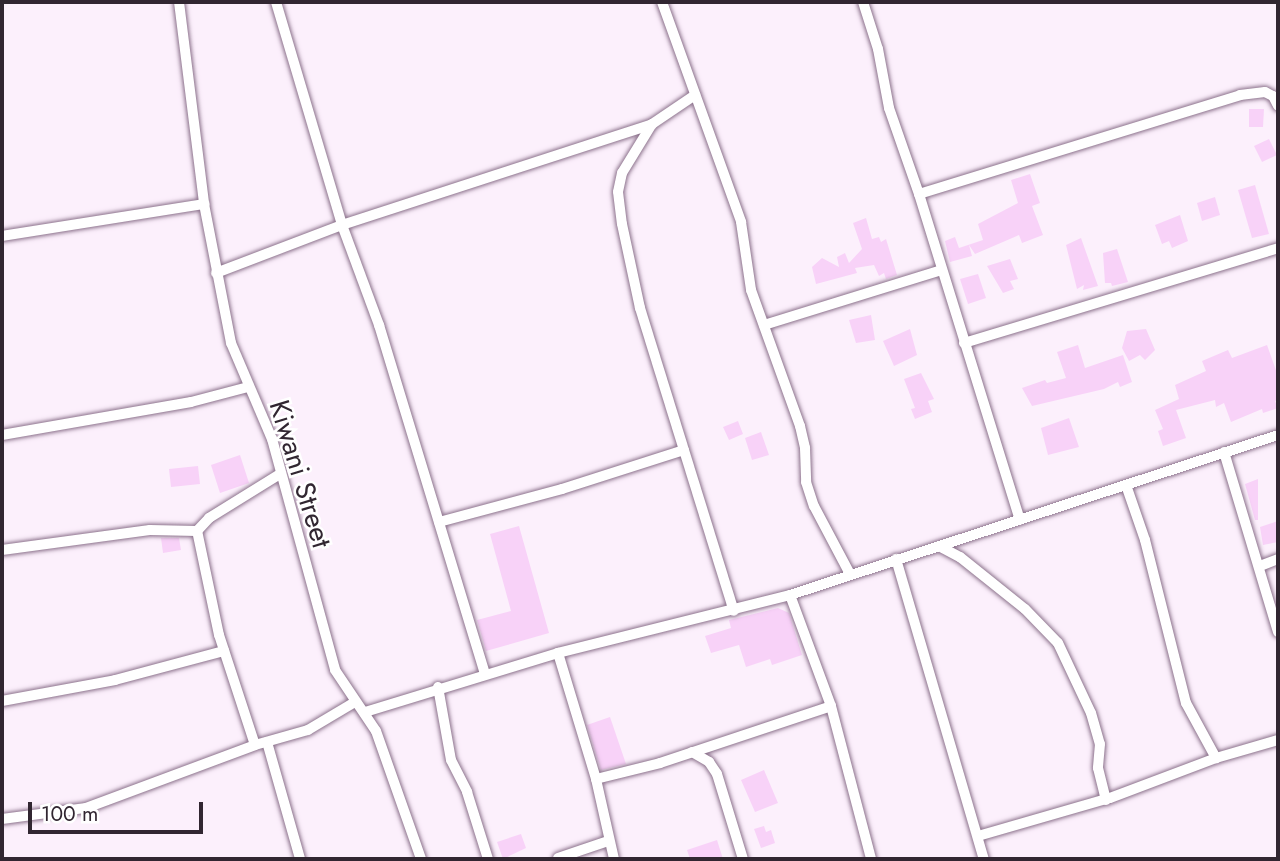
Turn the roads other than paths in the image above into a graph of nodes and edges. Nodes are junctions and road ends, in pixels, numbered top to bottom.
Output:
1 (179, 2) edge
2 (276, 2) edge
3 (662, 2) edge
4 (863, 2) edge
5 (695, 95) junction
6 (1278, 106) edge
7 (652, 124) junction
8 (919, 194) junction
9 (204, 204) junction
10 (342, 225) junction
11 (2, 236) edge
12 (1278, 248) edge
13 (942, 270) junction
14 (216, 273) junction
15 (764, 325) junction
16 (964, 343) junction
17 (248, 387) junction
18 (2, 435) edge
19 (1278, 435) edge
20 (684, 450) junction
21 (1224, 452) junction
22 (280, 474) junction
23 (1126, 485) junction
24 (1020, 520) junction
25 (439, 522) junction
26 (197, 531) junction
27 (939, 546) junction
28 (2, 550) edge
29 (897, 559) junction
30 (1278, 559) edge
31 (1260, 566) junction
32 (850, 574) junction
33 (790, 595) junction
34 (734, 611) junction
35 (1278, 632) edge
36 (224, 651) junction
37 (558, 653) junction
38 (485, 674) junction
39 (438, 687) junction
40 (2, 701) edge
41 (355, 702) junction
42 (831, 706) junction
43 (365, 712) junction
44 (1278, 740) edge
45 (267, 743) junction
46 (255, 745) junction
47 (692, 751) junction
48 (1216, 758) junction
49 (596, 779) junction
50 (1105, 800) junction
51 (2, 819) edge
52 (978, 836) junction
53 (608, 841) junction
54 (558, 858) edge
55 (300, 859) edge
56 (421, 859) edge
57 (488, 859) edge
58 (614, 859) edge
59 (743, 859) edge
60 (871, 859) edge
61 (984, 859) edge

1 - 9 street, Kiwani Street
2 - 10 street
3 - 5 street
4 - 8 street
5 - 7 street
5 - 15 street
6 - 8 street
7 - 10 street
7 - 20 street
8 - 13 street
9 - 11 street
9 - 14 street, Kiwani Street
10 - 14 street
10 - 25 street
12 - 16 street
13 - 15 street
13 - 16 street
14 - 17 street, Kiwani Street
15 - 32 street
16 - 24 street
17 - 18 street
17 - 22 street, Kiwani Street
19 - 21 street
20 - 25 street
20 - 34 street
21 - 23 street
21 - 31 street
22 - 26 street
22 - 41 street, Kiwani Street
23 - 24 street
23 - 48 street
24 - 27 street
25 - 38 street
26 - 28 street
26 - 36 street
27 - 29 street
27 - 50 street
29 - 32 street
29 - 52 street
30 - 31 street
31 - 35 street
32 - 33 street
33 - 34 street
33 - 42 street
34 - 37 street
36 - 40 street
36 - 46 street
37 - 38 street
37 - 49 street
38 - 39 street
39 - 43 street
39 - 57 street
41 - 43 street, Kiwani Street
41 - 45 street
42 - 47 street
42 - 60 street
43 - 56 street, Kiwani Street
44 - 48 street
45 - 46 street
45 - 55 street
46 - 51 street
47 - 49 street
47 - 59 street
48 - 50 street
49 - 53 street
50 - 52 street
52 - 61 street
53 - 54 street
53 - 58 street

